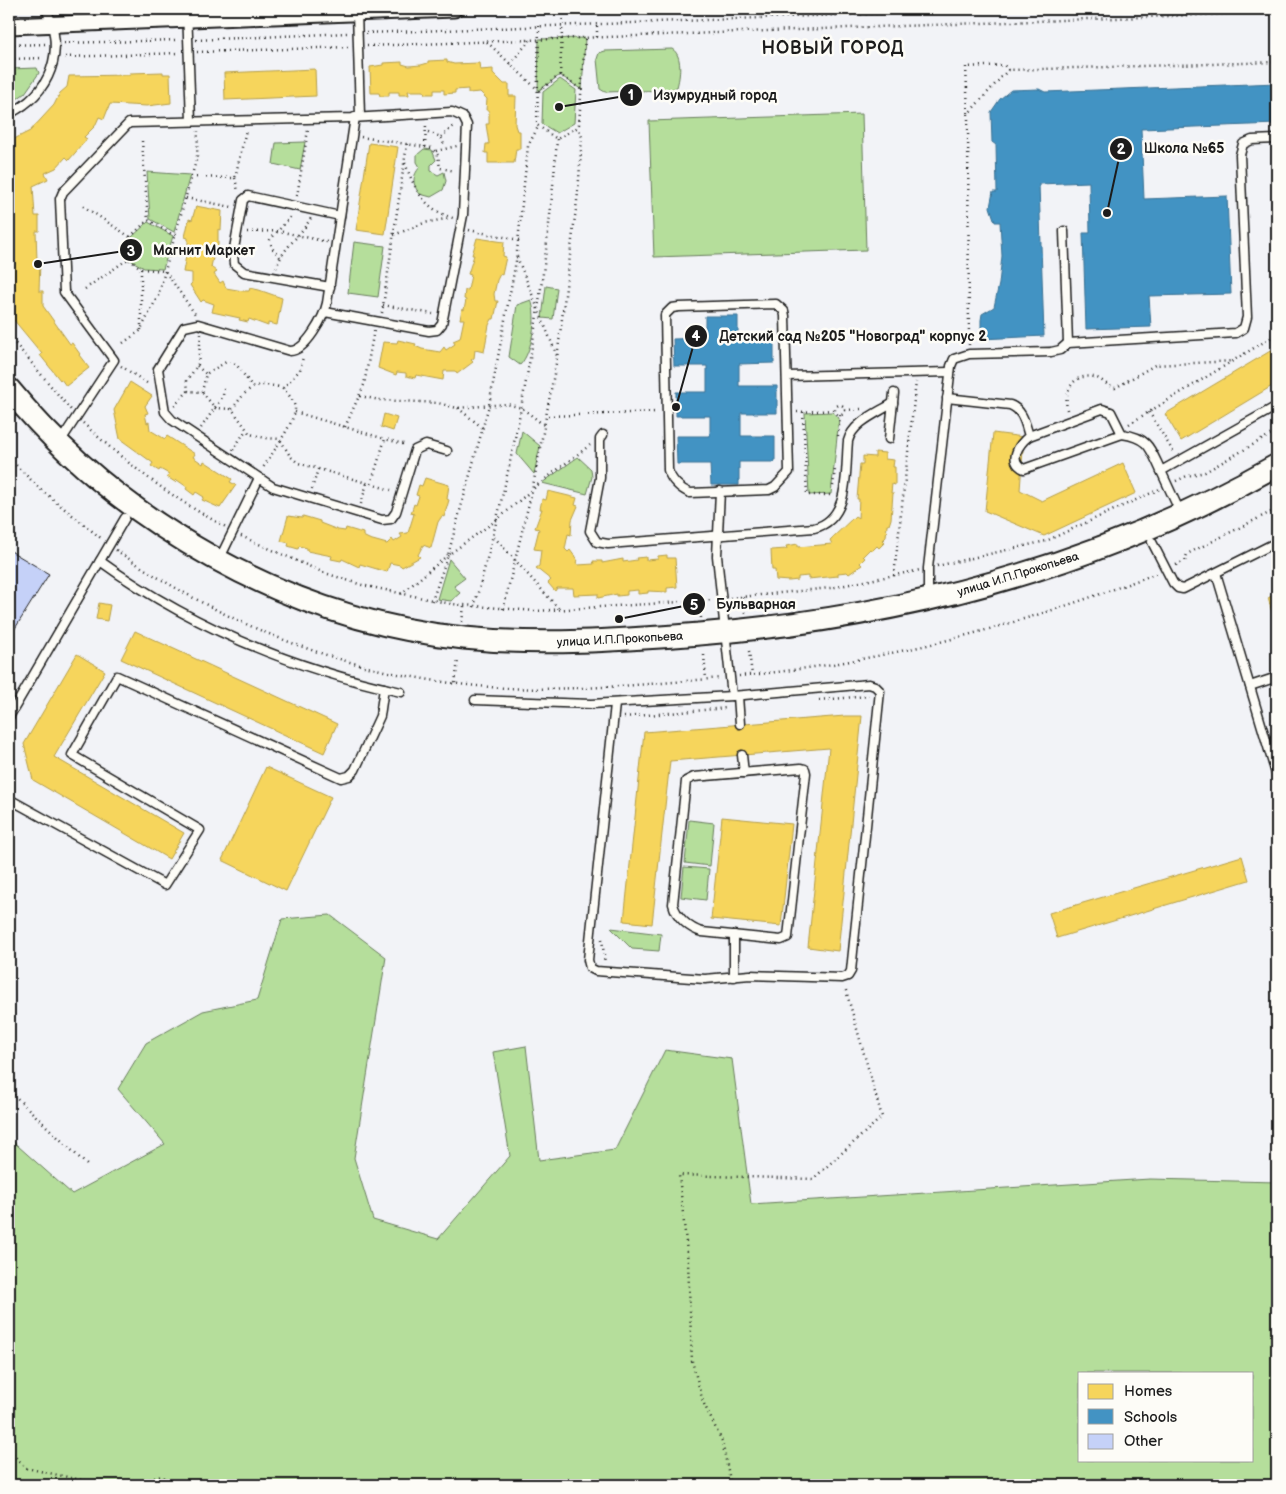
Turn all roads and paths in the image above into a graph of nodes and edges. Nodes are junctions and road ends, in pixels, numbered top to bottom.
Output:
1 (9, 9) edge
2 (18, 9) edge
3 (46, 9) edge
4 (454, 9) edge
5 (564, 9) edge
6 (997, 9) edge
7 (357, 10) edge
8 (1277, 12) edge
9 (187, 14) edge
10 (53, 24) junction
11 (597, 24) junction
12 (563, 25) junction
13 (9, 26) edge
14 (538, 26) junction
15 (358, 33) junction
16 (597, 37) junction
17 (562, 38) junction
18 (585, 38) junction
19 (539, 39) junction
20 (188, 40) junction
21 (530, 40) junction
22 (486, 41) junction
23 (56, 43) junction
24 (9, 45) edge
25 (358, 46) junction
26 (188, 52) junction
27 (55, 57) junction
28 (9, 59) edge
29 (1277, 62) edge
30 (510, 64) junction
31 (1008, 70) junction
32 (560, 75) junction
33 (538, 90) junction
34 (582, 90) junction
35 (425, 113) junction
36 (9, 114) edge
37 (968, 114) junction
38 (358, 117) junction
39 (463, 117) junction
40 (309, 119) junction
41 (248, 121) junction
42 (195, 122) junction
43 (538, 127) junction
44 (578, 127) junction
45 (428, 132) junction
46 (352, 135) junction
47 (441, 137) junction
48 (557, 139) junction
49 (1277, 140) edge
50 (142, 141) dead end
51 (407, 144) junction
52 (466, 145) junction
53 (425, 147) junction
54 (446, 147) junction
55 (436, 151) junction
56 (405, 161) junction
57 (465, 172) junction
58 (191, 177) junction
59 (185, 198) junction
60 (83, 206) dead end
61 (296, 206) junction
62 (241, 209) junction
63 (315, 211) junction
64 (340, 216) junction
65 (452, 218) junction
66 (462, 219) junction
67 (148, 220) junction
68 (460, 229) junction
69 (279, 231) junction
70 (1064, 231) dead end
71 (237, 232) junction
72 (394, 235) junction
73 (175, 236) junction
74 (300, 236) junction
75 (130, 237) junction
76 (519, 240) junction
77 (336, 244) junction
78 (280, 257) junction
79 (517, 257) junction
80 (128, 259) junction
81 (141, 269) junction
82 (165, 271) junction
83 (273, 277) junction
84 (330, 287) junction
85 (85, 289) dead end
86 (383, 305) junction
87 (325, 312) junction
88 (538, 313) junction
89 (444, 316) junction
90 (378, 322) junction
91 (202, 325) junction
92 (140, 332) junction
93 (1277, 334) edge
94 (9, 336) edge
95 (123, 343) dead end
96 (1068, 343) junction
97 (301, 348) junction
98 (969, 354) junction
99 (557, 358) junction
100 (113, 360) junction
101 (1232, 361) junction
102 (197, 366) junction
103 (950, 372) junction
104 (917, 373) junction
105 (206, 374) junction
106 (788, 376) junction
107 (224, 385) dead end
108 (252, 386) junction
109 (283, 388) junction
110 (9, 389) edge
111 (188, 391) junction
112 (202, 392) junction
113 (162, 393) junction
114 (894, 393) dead end
115 (360, 396) junction
116 (947, 398) junction
117 (893, 403) junction
118 (489, 405) junction
119 (1277, 406) edge
120 (215, 408) junction
121 (457, 408) junction
122 (522, 408) junction
123 (9, 410) edge
124 (232, 410) junction
125 (835, 410) junction
126 (1067, 410) dead end
127 (72, 411) dead end
128 (295, 412) junction
129 (666, 412) junction
130 (789, 412) junction
131 (803, 412) junction
132 (1149, 412) junction
133 (167, 414) junction
134 (840, 415) junction
135 (547, 416) junction
136 (82, 422) dead end
137 (545, 426) junction
138 (346, 427) junction
139 (484, 429) junction
140 (246, 430) junction
141 (1277, 431) edge
142 (1121, 432) junction
143 (195, 436) junction
144 (1029, 436) junction
145 (601, 437) joint
146 (385, 438) junction
147 (280, 439) junction
148 (889, 439) dead end
149 (838, 440) dead end
150 (417, 448) junction
151 (56, 449) junction
152 (447, 451) dead end
153 (9, 458) edge
154 (228, 458) junction
155 (1178, 461) junction
156 (1277, 465) edge
157 (318, 469) junction
158 (835, 469) dead end
159 (1161, 471) junction
160 (258, 478) junction
161 (1277, 480) edge
162 (1174, 483) dead end
163 (369, 484) junction
164 (1162, 488) dead end
165 (532, 491) junction
166 (720, 492) junction
167 (402, 494) junction
168 (832, 495) junction
169 (309, 499) junction
170 (831, 500) dead end
171 (1277, 508) edge
172 (358, 513) junction
173 (125, 518) junction
174 (498, 518) junction
175 (1184, 520) junction
176 (228, 528) dead end
177 (240, 535) dead end
178 (493, 536) junction
179 (1150, 536) junction
180 (718, 537) junction
181 (104, 540) dead end
182 (1277, 542) edge
183 (113, 548) dead end
184 (448, 555) junction
185 (515, 560) junction
186 (100, 561) junction
187 (216, 566) junction
188 (935, 567) dead end
189 (1168, 568) dead end
190 (922, 570) dead end
191 (1158, 573) dead end
192 (1216, 573) junction
193 (894, 576) junction
194 (401, 594) junction
195 (743, 597) junction
196 (727, 598) dead end
197 (714, 600) dead end
198 (432, 601) junction
199 (700, 602) junction
200 (464, 606) junction
201 (474, 607) junction
202 (929, 608) junction
203 (503, 609) junction
204 (560, 610) junction
205 (746, 622) dead end
206 (702, 624) dead end
207 (461, 631) dead end
208 (725, 639) junction
209 (749, 650) dead end
210 (704, 655) dead end
211 (458, 660) dead end
212 (752, 675) junction
213 (736, 677) dead end
214 (1277, 677) edge
215 (724, 678) dead end
216 (706, 679) junction
217 (455, 683) junction
218 (1250, 686) junction
219 (384, 688) junction
220 (401, 692) dead end
221 (735, 696) junction
222 (475, 700) dead end
223 (615, 704) junction
224 (9, 717) edge
225 (740, 724) dead end
226 (742, 755) dead end
227 (744, 773) junction
228 (1277, 777) edge
229 (9, 800) edge
230 (734, 935) junction
231 (734, 977) junction
232 (842, 978) junction
233 (9, 1086) edge
234 (88, 1166) dead end
235 (9, 1450) edge
236 (104, 1485) edge
237 (125, 1485) edge
238 (173, 1485) edge
239 (731, 1485) edge

1 - 2 path
3 - 10 lane
4 - 7 street
5 - 12 path
6 - 11 path
7 - 9 street
7 - 15 lane
8 - 16 path
9 - 10 street
9 - 20 lane
10 - 13 street
10 - 23 lane
11 - 12 path
11 - 16 path
12 - 14 path
12 - 17 path
14 - 15 path
14 - 19 path
15 - 20 path
15 - 25 lane
16 - 18 path
17 - 18 path
17 - 19 path
17 - 32 path
18 - 34 path
19 - 21 path
19 - 33 path
20 - 23 path
20 - 26 lane
21 - 22 path
21 - 30 path
22 - 25 path
22 - 30 path
23 - 24 path
23 - 27 lane
25 - 26 path
25 - 38 lane
26 - 27 path
26 - 42 lane
27 - 28 path
27 - 36 lane
29 - 31 path
30 - 33 path
31 - 37 path
31 - 37 path
32 - 33 path
32 - 34 path
33 - 43 path
34 - 44 path
35 - 38 lane
35 - 39 lane
35 - 45 path
37 - 98 path
38 - 40 lane
38 - 46 lane
39 - 47 path
39 - 52 lane
40 - 41 lane
40 - 61 path
41 - 42 lane
41 - 58 path
42 - 58 path
42 - 100 lane
43 - 48 path
43 - 76 path
44 - 48 path
44 - 99 path
45 - 47 path
45 - 53 path
46 - 51 path
46 - 64 lane
47 - 54 path
48 - 88 path
49 - 96 lane
50 - 67 path
51 - 53 path
51 - 56 path
52 - 54 path
52 - 57 lane
53 - 55 path
54 - 55 path
55 - 57 path
56 - 65 path
56 - 72 path
57 - 66 lane
58 - 59 path
59 - 62 path
59 - 73 path
60 - 75 path
61 - 62 lane
61 - 63 lane
61 - 69 path
62 - 71 lane
63 - 64 lane
63 - 74 path
64 - 77 lane
65 - 66 path
65 - 72 path
66 - 68 lane
67 - 73 path
67 - 75 path
68 - 76 path
68 - 89 lane
69 - 71 path
69 - 74 path
69 - 78 path
70 - 96 lane
71 - 83 lane
72 - 86 path
73 - 82 path
74 - 77 path
74 - 78 path
75 - 80 path
76 - 79 path
77 - 84 lane
78 - 83 path
79 - 88 path
79 - 118 path
80 - 81 path
80 - 85 path
81 - 82 path
81 - 92 path
82 - 91 path
82 - 92 path
83 - 84 lane
84 - 87 lane
86 - 89 path
86 - 90 path
87 - 90 lane
87 - 97 lane
88 - 99 path
88 - 122 path
89 - 90 lane
90 - 115 path
91 - 97 lane
91 - 102 path
91 - 113 lane
92 - 95 path
93 - 101 path
94 - 127 path
96 - 98 lane
97 - 109 path
98 - 103 lane
99 - 135 path
100 - 113 path
100 - 151 lane
101 - 126 path
101 - 132 path
102 - 105 path
102 - 111 path
103 - 104 lane
103 - 116 lane
104 - 106 lane
104 - 193 path
105 - 108 path
105 - 112 path
106 - 129 lane
106 - 130 lane
107 - 120 path
108 - 109 path
108 - 124 path
109 - 128 path
110 - 151 street, улица И.П.Прокопьева
111 - 112 path
111 - 133 path
112 - 120 path
113 - 133 lane
114 - 117 lane
115 - 121 path
115 - 138 path
116 - 144 lane
116 - 202 lane
117 - 148 lane
117 - 180 lane
118 - 121 path
118 - 122 path
118 - 139 path
119 - 155 lane
120 - 124 path
120 - 143 path
121 - 139 path
122 - 137 path
122 - 174 path
123 - 151 street, улица И.П.Прокопьева
124 - 140 path
125 - 131 path
125 - 134 path
125 - 134 path
128 - 138 path
128 - 147 path
129 - 135 path
129 - 166 lane
130 - 131 path
130 - 166 lane
131 - 168 path
132 - 142 path
132 - 155 path
133 - 143 lane
134 - 149 path
135 - 137 path
136 - 176 path
137 - 165 path
138 - 146 path
139 - 184 path
140 - 147 path
140 - 154 path
141 - 162 path
142 - 144 lane
142 - 144 lane
142 - 159 lane
143 - 154 lane
145 - 165 path
145 - 180 lane
146 - 150 path
146 - 163 path
147 - 157 path
147 - 160 path
150 - 152 lane
150 - 167 lane
151 - 173 street, улица И.П.Прокопьева
151 - 187 street, улица И.П.Прокопьева
153 - 181 path
154 - 160 lane
155 - 159 lane
156 - 175 street, улица И.П.Прокопьева
157 - 163 path
157 - 169 path
158 - 168 path
159 - 175 lane
160 - 169 lane
160 - 187 lane
161 - 175 street, улица И.П.Прокопьева
163 - 167 path
163 - 172 path
164 - 188 path
165 - 174 path
165 - 185 path
166 - 180 lane
167 - 172 lane
168 - 170 path
169 - 172 lane
171 - 189 path
173 - 186 lane
173 - 187 street, улица И.П.Прокопьева
174 - 178 path
174 - 184 path
175 - 179 street, улица И.П.Прокопьева
177 - 194 path
178 - 185 path
178 - 201 path
179 - 192 lane
179 - 202 street, улица И.П.Прокопьева
180 - 208 lane
182 - 192 lane
183 - 217 path
184 - 194 path
184 - 198 path
185 - 203 path
185 - 204 path
186 - 219 lane
186 - 224 lane
187 - 208 street, улица И.П.Прокопьева
190 - 193 path
191 - 212 path
192 - 218 lane
193 - 195 path
194 - 198 path
195 - 196 path
195 - 205 path
197 - 199 path
198 - 200 path
199 - 204 path
199 - 206 path
200 - 201 path
200 - 207 path
201 - 203 path
202 - 208 street, улица И.П.Прокопьева
203 - 204 path
208 - 221 lane
209 - 212 path
210 - 216 path
211 - 217 path
212 - 213 path
214 - 218 lane
215 - 216 path
216 - 217 path
218 - 228 lane
219 - 220 lane
219 - 229 lane
221 - 223 lane
221 - 225 lane
221 - 232 lane
222 - 223 lane
223 - 231 lane
226 - 227 lane
227 - 230 lane
227 - 230 lane
230 - 231 lane
231 - 232 lane
232 - 239 path
233 - 234 path
235 - 236 path
237 - 238 path

